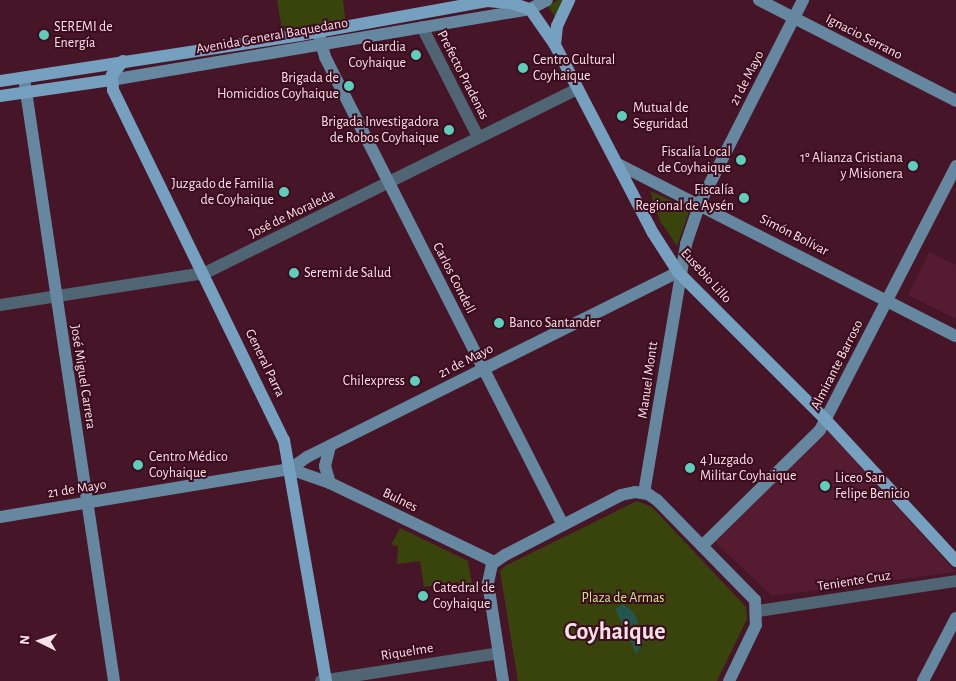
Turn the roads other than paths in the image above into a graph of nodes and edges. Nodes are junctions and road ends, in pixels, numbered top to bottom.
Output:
1 (547, 0) edge
2 (569, 0) edge
3 (759, 0) edge
4 (803, 0) edge
5 (476, 2) edge
6 (530, 9) junction
7 (794, 18) junction
8 (422, 27) junction
9 (319, 38) junction
10 (555, 45) junction
11 (123, 61) junction
12 (24, 78) junction
13 (111, 80) junction
14 (0, 81) edge
15 (578, 89) junction
16 (24, 93) junction
17 (0, 96) edge
18 (956, 101) edge
19 (478, 137) junction
20 (618, 164) junction
21 (956, 166) edge
22 (389, 184) junction
23 (700, 204) junction
24 (678, 272) junction
25 (205, 273) junction
26 (55, 296) junction
27 (887, 300) junction
28 (0, 305) edge
29 (956, 336) edge
30 (484, 369) junction
31 (826, 420) junction
32 (330, 446) junction
33 (290, 470) junction
34 (330, 483) junction
35 (644, 493) junction
36 (87, 503) junction
37 (0, 517) edge
38 (563, 525) junction
39 (702, 546) junction
40 (956, 561) edge
41 (494, 562) junction
42 (956, 581) edge
43 (758, 611) junction
44 (956, 618) edge
45 (499, 652) junction
46 (114, 681) edge
47 (324, 681) edge
48 (503, 681) edge
49 (729, 681) edge
50 (923, 681) edge

1 - 6 street, Avenida General Baquedano
2 - 10 main road
3 - 7 street, Ignacio Serrano
4 - 7 street, 21 de Mayo
5 - 6 main road
5 - 9 main road, Avenida General Baquedano
6 - 8 street, Avenida General Baquedano
6 - 10 main road, Eusebio Lillo
7 - 18 street, Ignacio Serrano
7 - 23 street, 21 de Mayo
8 - 9 street, Avenida General Baquedano
8 - 19 street, Prefecto Pradenas
9 - 11 main road, Avenida General Baquedano
9 - 13 street, Avenida General Baquedano
9 - 22 street, Carlos Condell
10 - 15 main road, Eusebio Lillo
11 - 12 main road, Avenida General Baquedano
11 - 13 main road
12 - 14 main road, Avenida General Baquedano
12 - 16 street, José Miguel Carrera
13 - 16 main road, Avenida General Baquedano
13 - 25 main road, General Parra
15 - 19 street, José de Moraleda
15 - 20 main road, Eusebio Lillo
16 - 17 main road, Avenida General Baquedano
16 - 26 street, José Miguel Carrera
19 - 22 street, José de Moraleda
20 - 23 street, Simón Bolívar
20 - 24 main road, Eusebio Lillo
21 - 27 street, Almirante Barroso
22 - 25 street, José de Moraleda
22 - 30 street, Carlos Condell
23 - 24 street, 21 de Mayo
23 - 27 street, Simón Bolívar
24 - 30 street, 21 de Mayo
24 - 31 main road, Eusebio Lillo
24 - 35 street, Manuel Montt
25 - 26 street, José de Moraleda
25 - 33 main road, General Parra
26 - 28 street, José de Moraleda
26 - 36 street, José Miguel Carrera
27 - 29 street, Simón Bolívar
27 - 31 street, Almirante Barroso
30 - 32 street, 21 de Mayo
30 - 38 street, Carlos Condell
31 - 39 street, Almirante Barroso
31 - 40 main road, Eusebio Lillo
32 - 33 street, 21 de Mayo
32 - 34 street
33 - 34 street, Bulnes
33 - 36 street, 21 de Mayo
33 - 47 main road, General Parra
34 - 41 street, Bulnes
35 - 38 street
35 - 39 street
36 - 37 street, 21 de Mayo
36 - 46 street, José Miguel Carrera
38 - 41 street
39 - 43 street
41 - 45 street
42 - 43 street, Teniente Cruz
43 - 49 street
44 - 50 street
45 - 47 street, Riquelme
45 - 48 street

